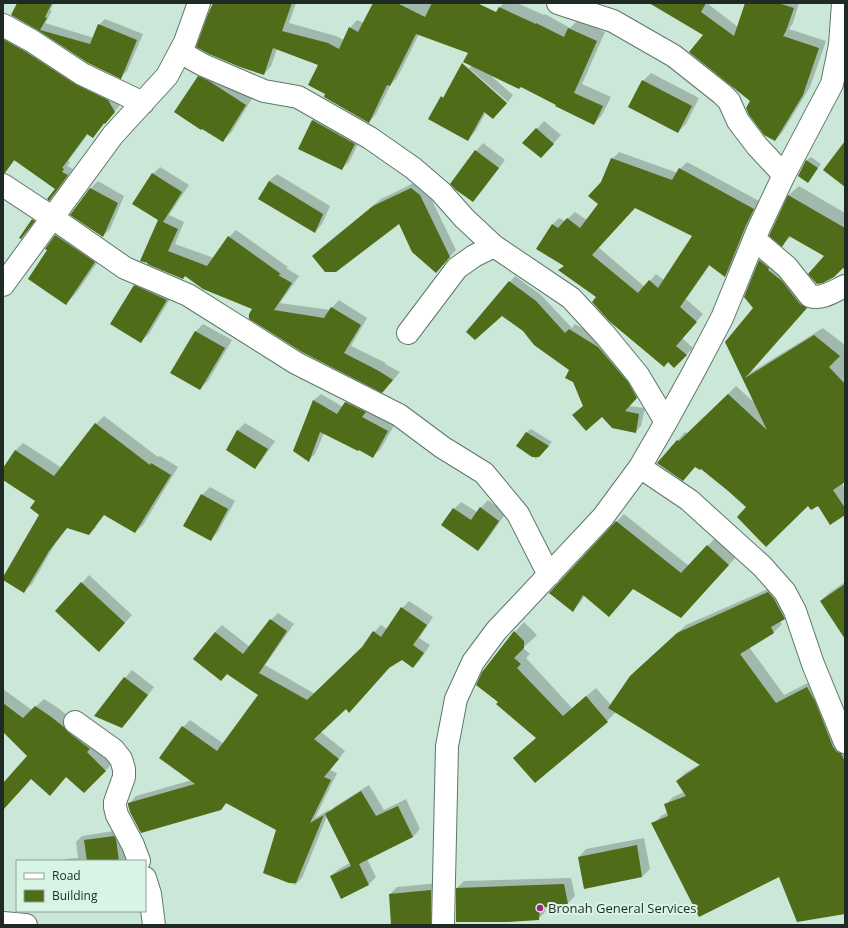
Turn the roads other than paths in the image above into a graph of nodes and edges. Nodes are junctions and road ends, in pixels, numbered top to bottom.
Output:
1 (198, 3) edge
2 (558, 3) edge
3 (843, 3) edge
4 (3, 25) edge
5 (180, 52) junction
6 (143, 103) junction
7 (784, 175) junction
8 (3, 185) edge
9 (53, 218) junction
10 (754, 239) junction
11 (494, 246) junction
12 (3, 285) edge
13 (845, 286) edge
14 (408, 333) dead end
15 (666, 422) junction
16 (640, 466) junction
17 (549, 575) junction
18 (75, 722) dead end
19 (845, 742) edge
20 (139, 860) edge
21 (146, 881) edge
22 (3, 923) edge
23 (26, 925) edge
24 (154, 925) edge
25 (443, 925) edge

1 - 5 street
2 - 7 street
3 - 7 street
4 - 6 street
5 - 6 street
5 - 11 street
6 - 9 street
7 - 10 street
8 - 9 street
9 - 12 street
9 - 17 street
10 - 13 street
10 - 15 street
11 - 14 street
11 - 15 street
15 - 16 street
16 - 17 street
16 - 19 street
17 - 25 street
18 - 20 street
21 - 24 street
22 - 23 street

